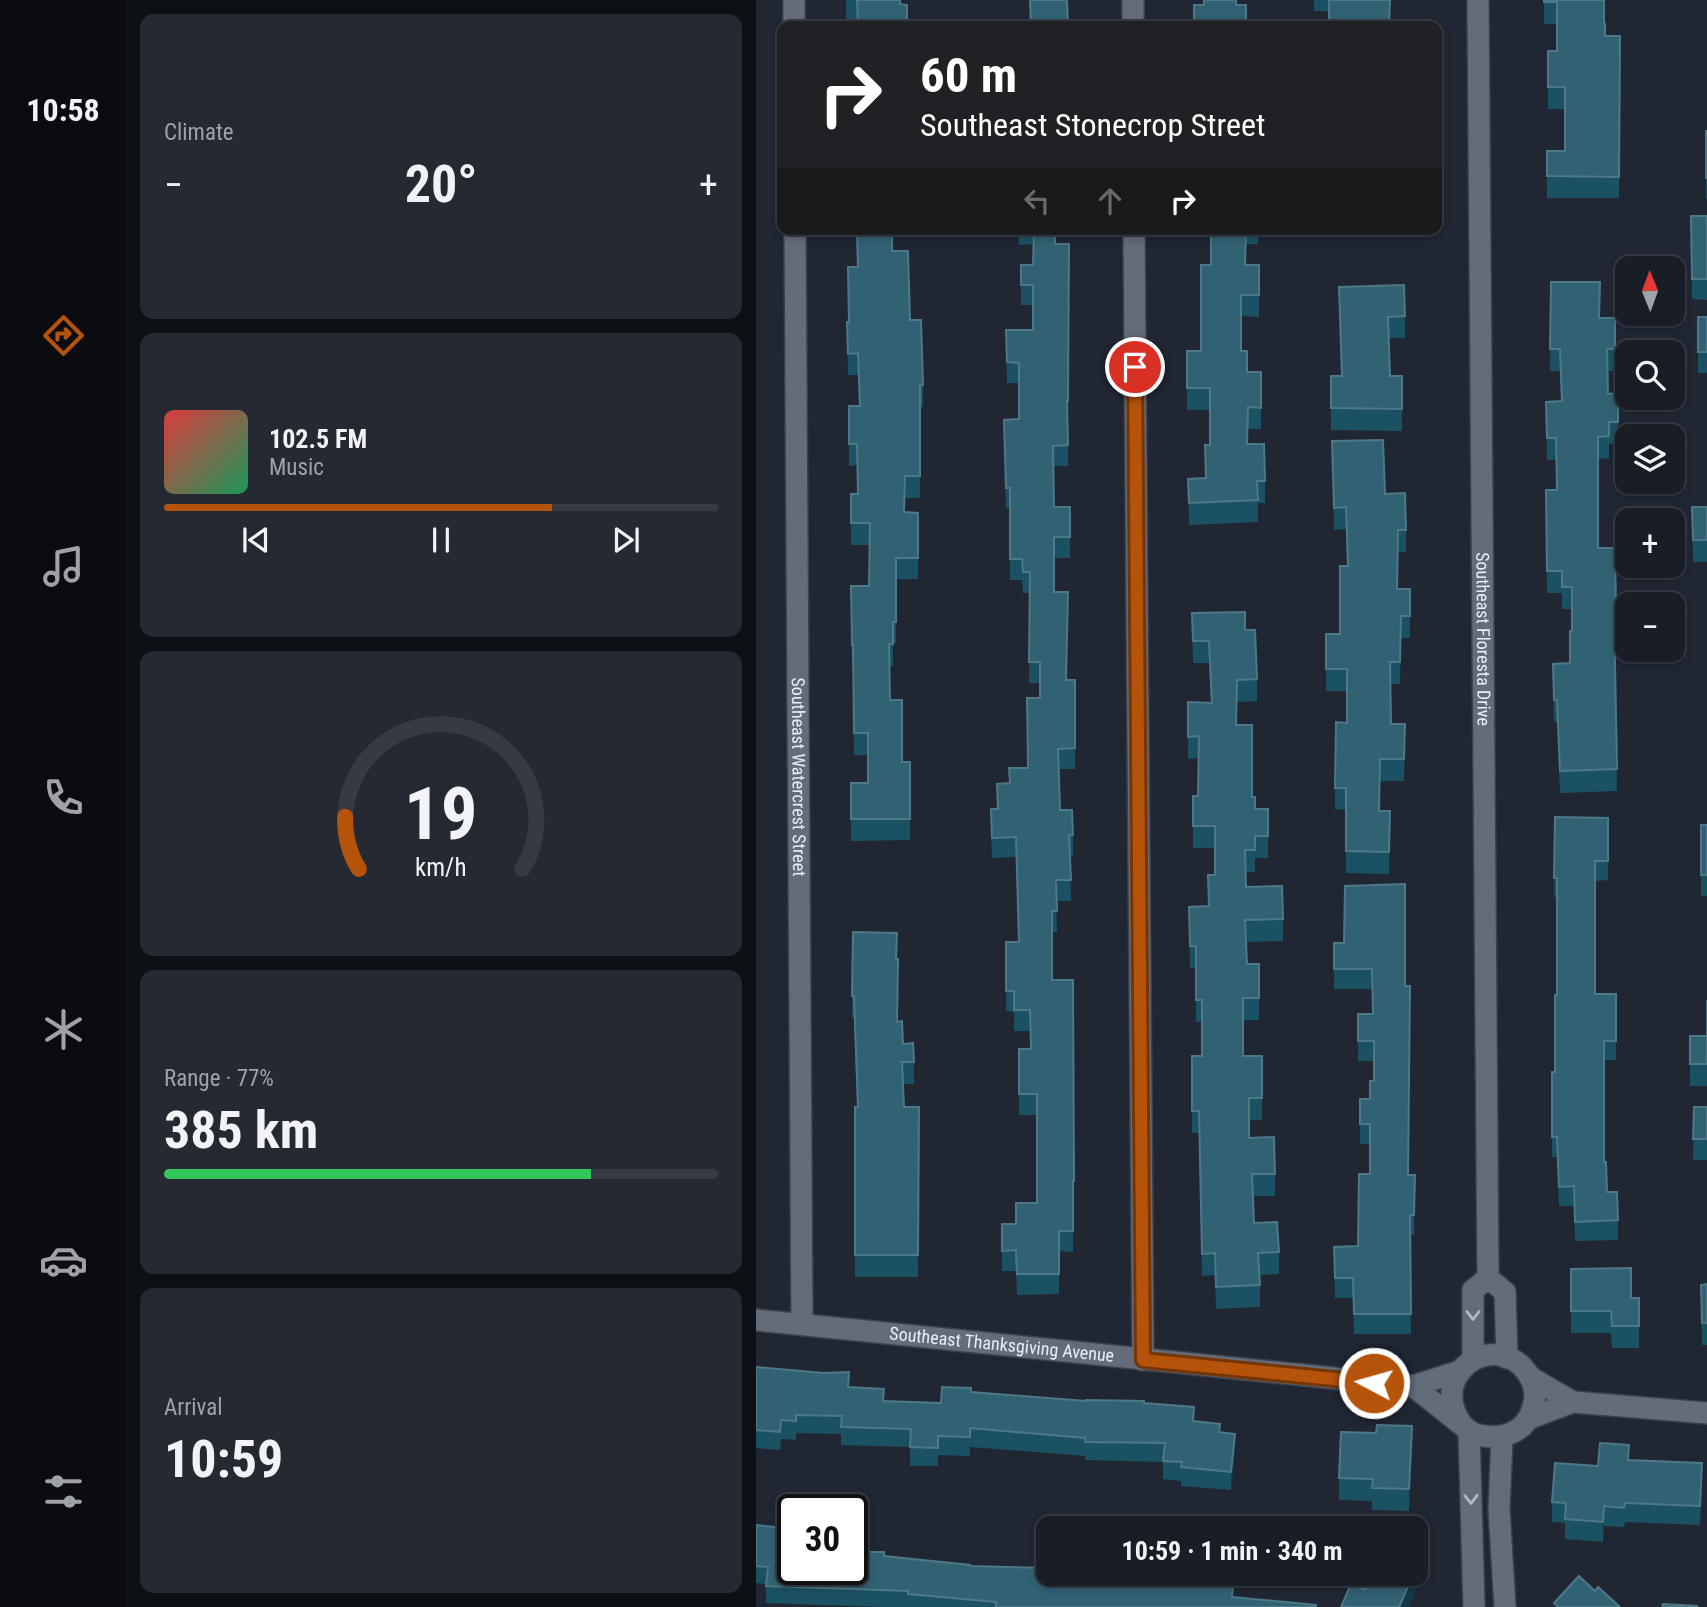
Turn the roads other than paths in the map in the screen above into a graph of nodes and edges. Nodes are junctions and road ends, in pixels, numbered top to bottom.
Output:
1 (794, 0) edge
2 (1132, 0) edge
3 (1478, 0) edge
4 (794, 21) edge
5 (1133, 21) edge
6 (795, 235) edge
7 (1134, 235) edge
8 (1488, 1278) junction
9 (756, 1320) edge
10 (802, 1324) junction
11 (1507, 1358) junction
12 (1143, 1360) junction
13 (1466, 1365) junction
14 (1530, 1377) junction
15 (1413, 1386) junction
16 (1573, 1402) junction
17 (1707, 1413) edge
18 (1528, 1419) junction
19 (1466, 1428) junction
20 (1502, 1437) junction
21 (1474, 1607) edge
22 (1505, 1607) edge

1 - 4 street
2 - 5 street
3 - 8 street, Southeast Floresta Drive
6 - 10 street, Southeast Watercrest Street
7 - 12 street
8 - 11 street
8 -> 13 street, Southeast Floresta Drive
9 - 10 street, Southeast Thanksgiving Avenue
10 - 12 street, Southeast Thanksgiving Avenue
11 - 13 street
11 - 14 street
12 - 15 street, Southeast Thanksgiving Avenue
13 - 15 street, Southeast Thanksgiving Avenue
13 - 19 street
14 - 16 street
14 - 18 street
15 - 19 street
16 - 17 street
16 - 18 street
18 - 20 street
19 - 20 street
19 -> 21 street
20 - 22 street

